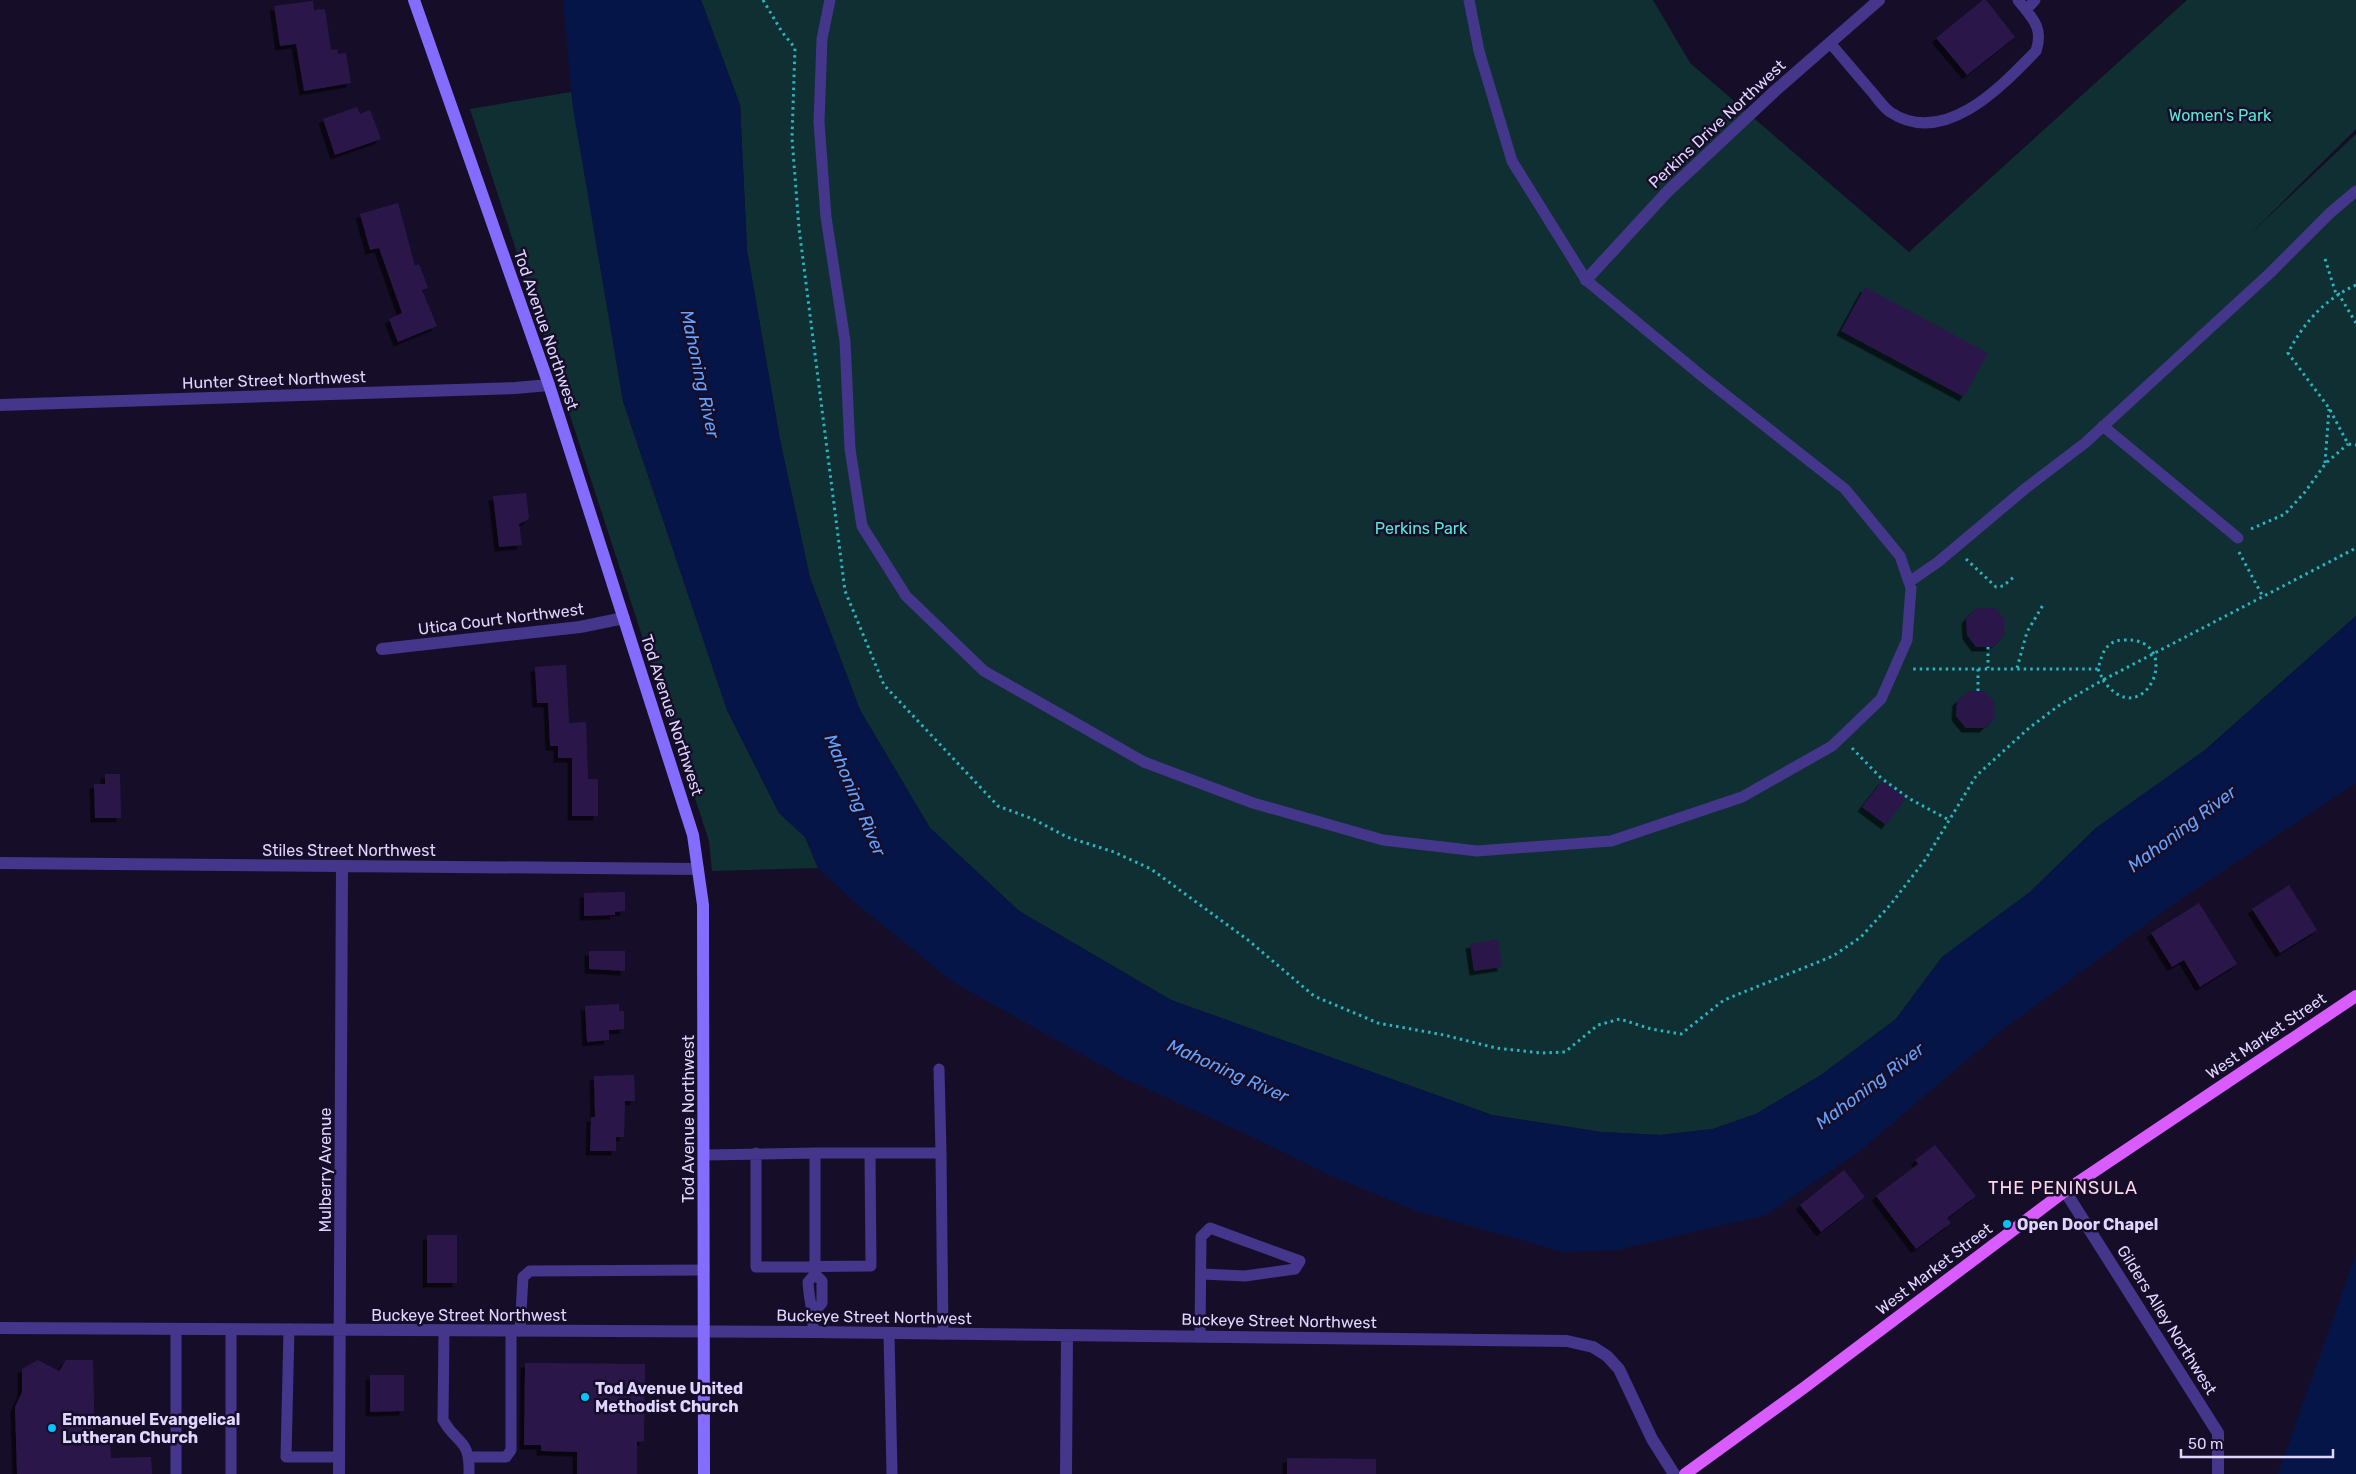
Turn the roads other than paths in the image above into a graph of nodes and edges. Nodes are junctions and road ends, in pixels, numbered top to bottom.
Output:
1 (414, 0) edge
2 (830, 0) edge
3 (1469, 0) edge
4 (1879, 0) edge
5 (2018, 0) edge
6 (2035, 0) edge
7 (2026, 10) junction
8 (1830, 43) junction
9 (2356, 192) edge
10 (1586, 280) junction
11 (549, 384) junction
12 (0, 404) edge
13 (2103, 426) junction
14 (2238, 538) road end
15 (1909, 582) junction
16 (624, 618) junction
17 (382, 649) dead end
18 (0, 863) edge
19 (342, 866) junction
20 (698, 869) junction
21 (2356, 996) edge
22 (940, 1069) dead end
23 (815, 1153) junction
24 (870, 1153) junction
25 (941, 1153) junction
26 (756, 1154) junction
27 (704, 1155) junction
28 (2065, 1191) junction
29 (704, 1270) junction
30 (815, 1270) junction
31 (1202, 1274) junction
32 (0, 1328) edge
33 (176, 1329) junction
34 (231, 1329) junction
35 (288, 1329) junction
36 (341, 1330) junction
37 (444, 1331) junction
38 (515, 1331) junction
39 (813, 1332) junction
40 (704, 1333) junction
41 (890, 1334) junction
42 (943, 1334) junction
43 (1067, 1336) junction
44 (1200, 1337) junction
45 (339, 1457) junction
46 (470, 1457) junction
47 (176, 1474) edge
48 (231, 1474) edge
49 (339, 1474) edge
50 (469, 1474) edge
51 (704, 1474) edge
52 (892, 1474) edge
53 (1066, 1474) edge
54 (1674, 1474) edge
55 (1685, 1474) edge
56 (2218, 1474) edge

1 - 11 main road, Tod Avenue Northwest
2 - 15 lane
3 - 10 lane
4 - 8 street, Perkins Drive Northwest
5 - 7 lane
6 - 7 lane
7 - 8 lane
8 - 10 street, Perkins Drive Northwest
9 - 13 lane
10 - 15 lane
11 - 12 street, Hunter Street Northwest
11 - 16 main road, Tod Avenue Northwest
13 - 14 lane
13 - 15 lane
16 - 17 street, Utica Court Northwest
16 - 20 main road, Tod Avenue Northwest
18 - 19 street, Stiles Street Northwest
19 - 20 street, Stiles Street Northwest
19 - 36 street, Mulberry Avenue
20 - 27 main road, Tod Avenue Northwest
21 - 28 main road, West Market Street
22 - 25 lane
23 - 24 lane
23 - 26 lane
23 - 30 lane
24 - 25 lane
24 - 30 lane
25 - 42 lane
26 - 27 lane
26 - 30 lane
27 - 29 main road, Tod Avenue Northwest
28 - 55 main road, West Market Street
28 - 56 street, Gilders Alley Northwest
29 - 38 lane
29 - 40 main road, Tod Avenue Northwest
30 - 39 lane
31 - 31 lane
31 - 44 lane
32 - 33 street, Buckeye Street Northwest
33 - 34 street, Buckeye Street Northwest
33 - 47 lane
34 - 35 street, Buckeye Street Northwest
34 - 48 lane
35 - 36 street, Buckeye Street Northwest
35 - 45 lane
36 - 37 street, Buckeye Street Northwest
36 - 45 street, Mulberry Avenue
37 - 38 street, Buckeye Street Northwest
37 - 46 lane
38 - 40 street, Buckeye Street Northwest
38 - 46 lane
39 - 40 street, Buckeye Street Northwest
39 - 41 street, Buckeye Street Northwest
40 - 51 main road, Tod Avenue Northwest
41 - 42 street, Buckeye Street Northwest
41 - 52 lane
42 - 43 street, Buckeye Street Northwest
43 - 44 street, Buckeye Street Northwest
43 - 53 street
44 - 54 street, Buckeye Street Northwest
45 - 49 street, Mulberry Avenue
46 - 50 lane

